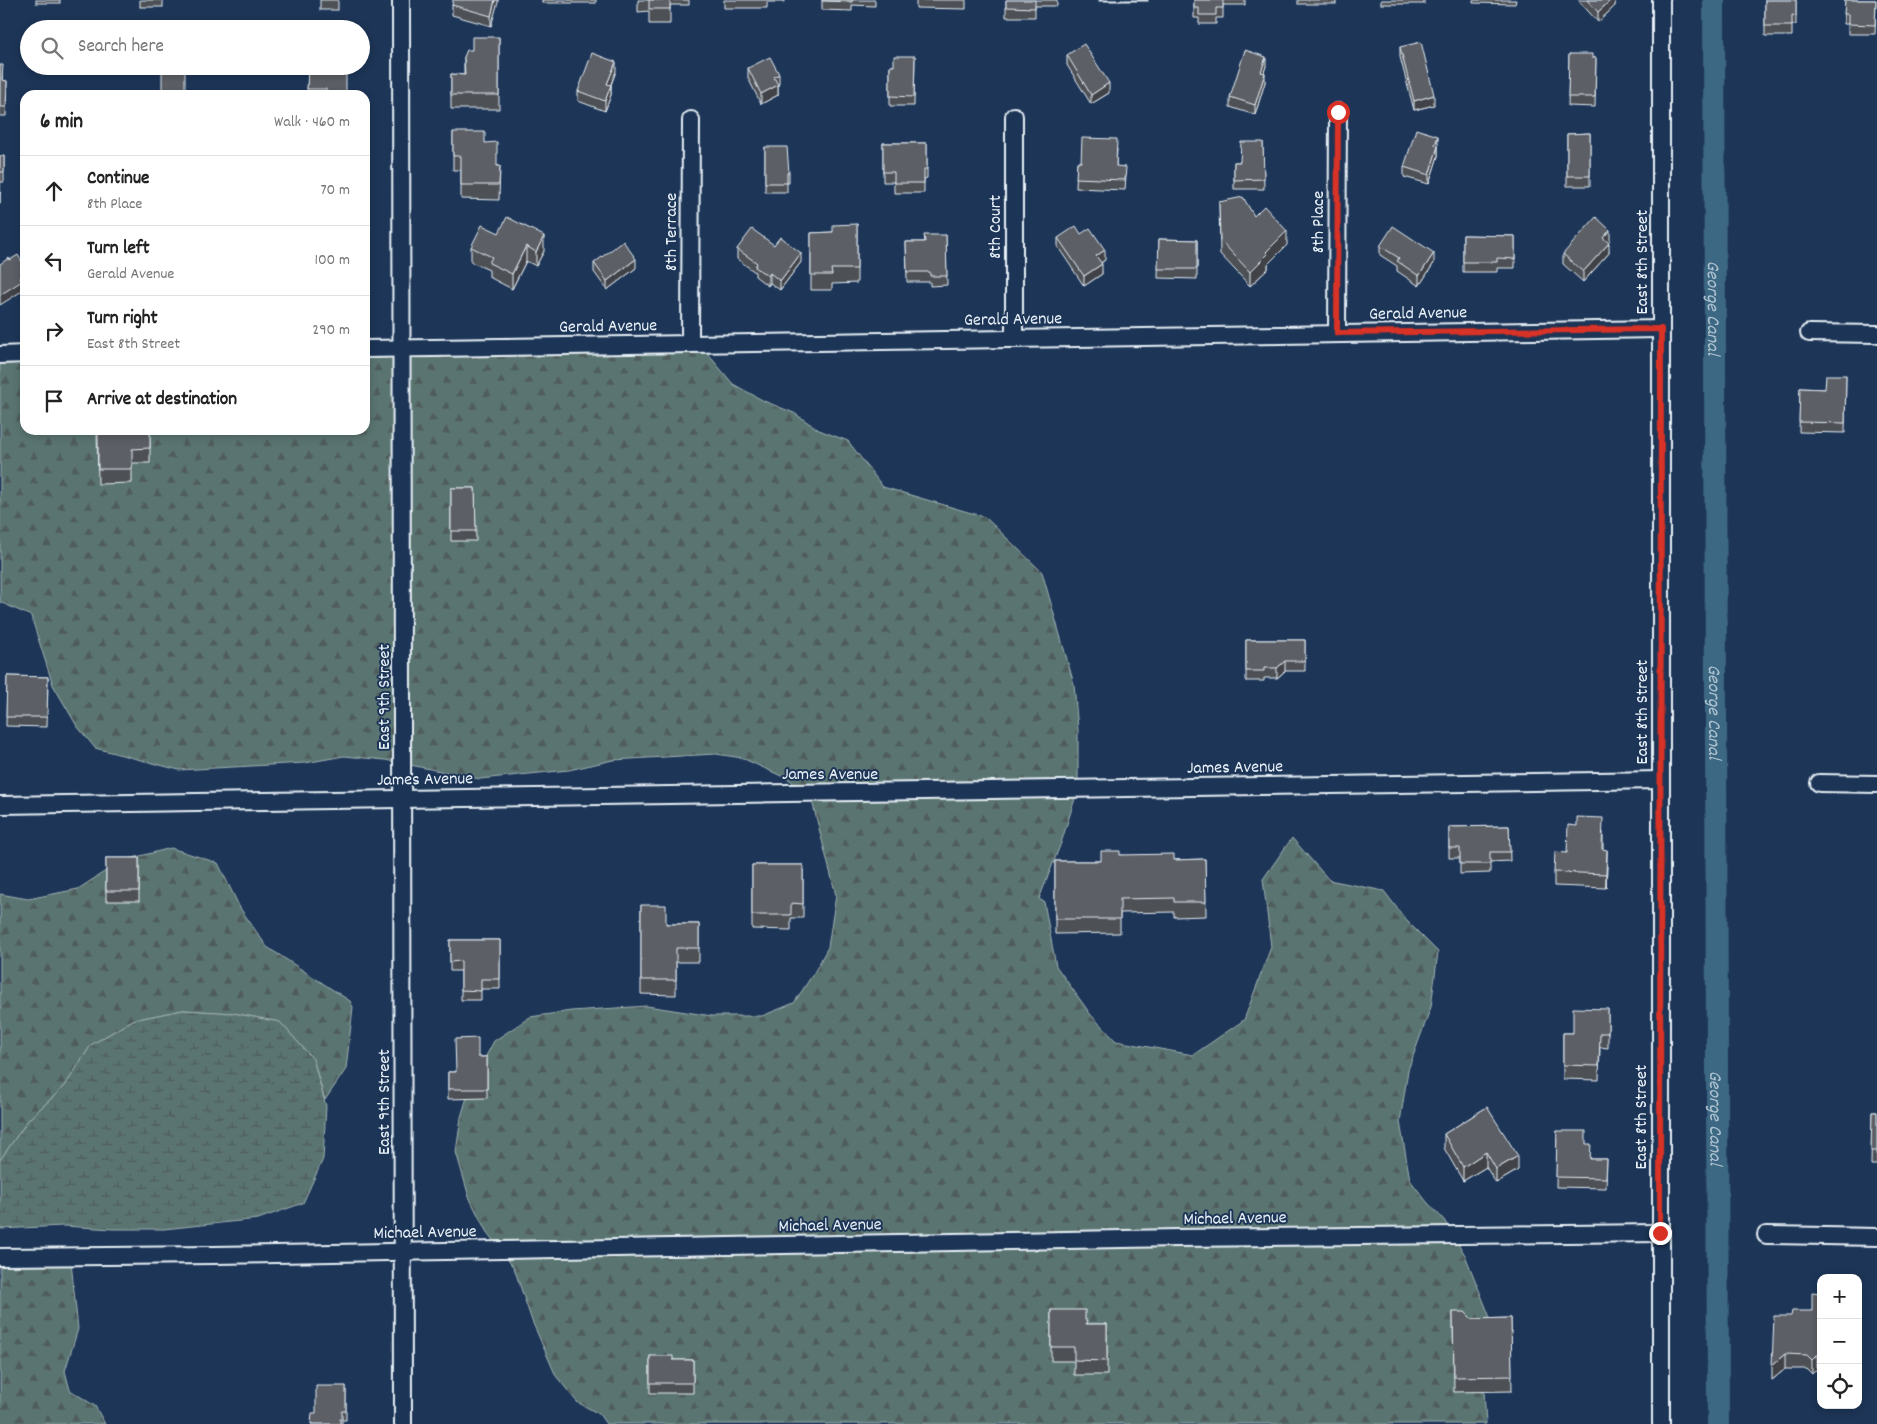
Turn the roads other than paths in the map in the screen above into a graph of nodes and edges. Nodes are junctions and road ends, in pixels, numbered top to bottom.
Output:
1 (401, 0) edge
2 (1661, 0) edge
3 (1338, 112) dead end
4 (1014, 116) dead end
5 (690, 120) dead end
6 (1661, 329) junction
7 (1337, 333) junction
8 (1809, 333) dead end
9 (1877, 334) edge
10 (1014, 338) junction
11 (690, 343) junction
12 (402, 348) junction
13 (370, 349) edge
14 (20, 354) edge
15 (0, 355) edge
16 (1661, 780) junction
17 (1819, 783) dead end
18 (1877, 784) edge
19 (403, 799) junction
20 (0, 805) edge
21 (1660, 1233) junction
22 (1766, 1235) dead end
23 (1877, 1237) edge
24 (404, 1251) junction
25 (0, 1257) edge
26 (403, 1424) edge
27 (1661, 1424) edge

1 - 12 street, East 9th Street
2 - 6 street, East 8th Street
3 - 7 street, 8th Place
4 - 10 street, 8th Court
5 - 11 street, 8th Terrace
6 - 7 street, Gerald Avenue
6 - 16 street, East 8th Street
7 - 10 street, Gerald Avenue
8 - 9 street
10 - 11 street, Gerald Avenue
11 - 12 street, Gerald Avenue
12 - 13 street, Gerald Avenue
12 - 19 street, East 9th Street
14 - 15 street
16 - 19 street, James Avenue
16 - 21 street, East 8th Street
17 - 18 street
19 - 20 street, James Avenue
19 - 24 street, East 9th Street
21 - 24 street, Michael Avenue
21 - 27 street, East 8th Street
22 - 23 street
24 - 25 street, Michael Avenue
24 - 26 street, East 9th Street

